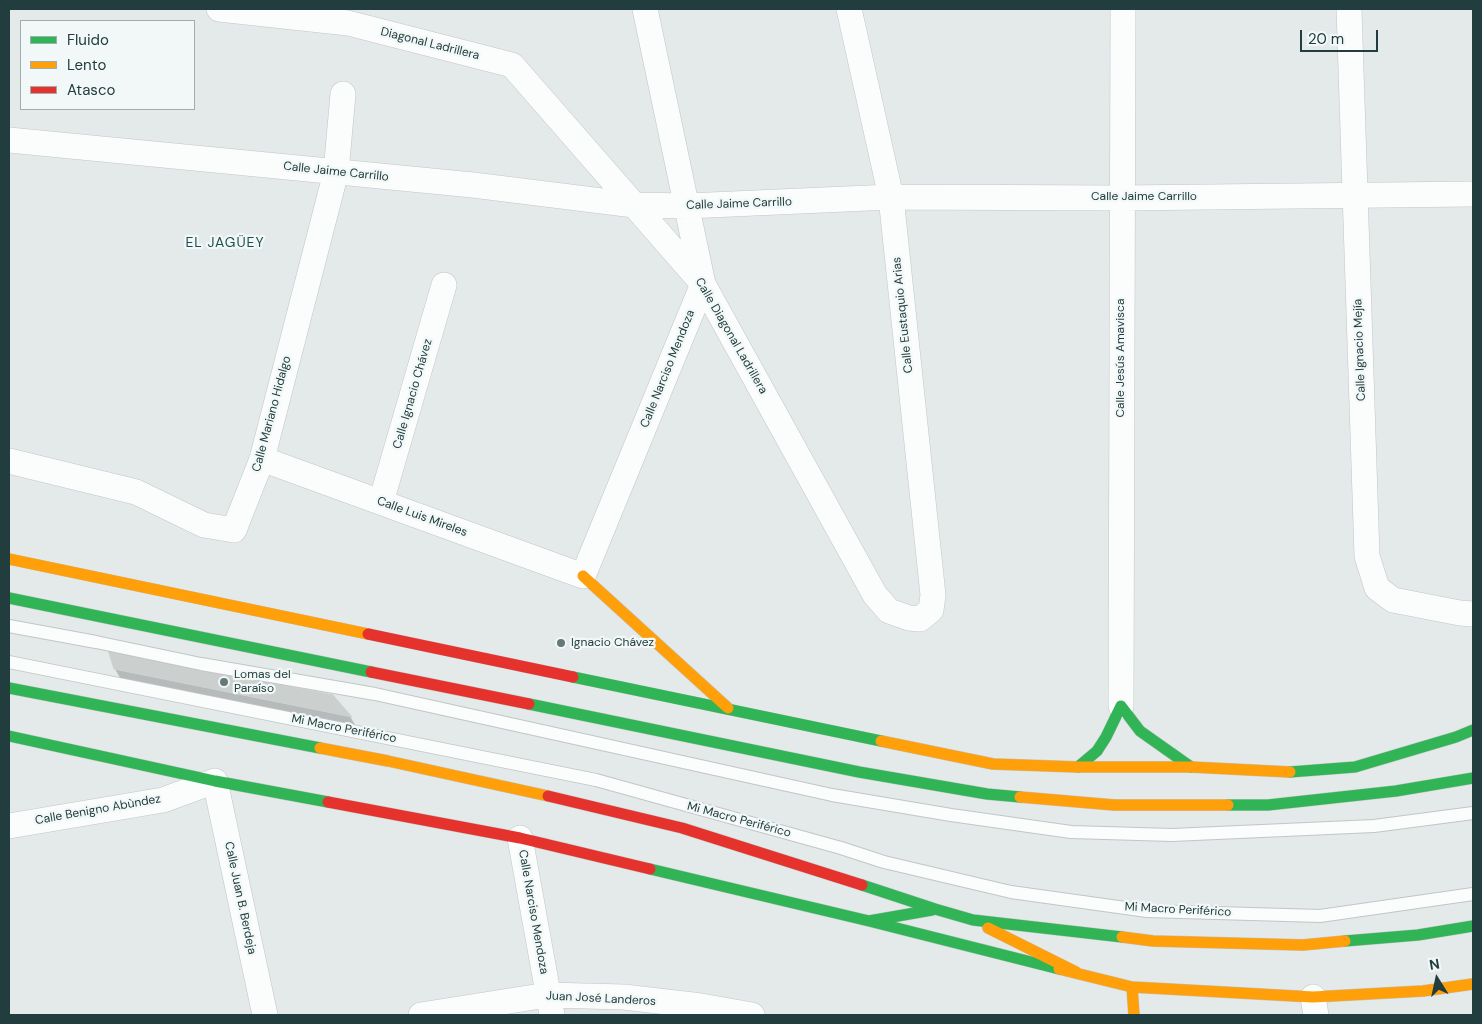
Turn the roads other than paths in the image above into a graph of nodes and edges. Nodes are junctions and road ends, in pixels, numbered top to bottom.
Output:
1 (219, 9) edge
2 (645, 9) edge
3 (849, 9) edge
4 (1122, 9) edge
5 (1349, 9) edge
6 (512, 65) joint
7 (343, 94) dead end
8 (9, 140) edge
9 (336, 172) junction
10 (1473, 194) edge
11 (1355, 195) junction
12 (891, 197) junction
13 (1121, 198) junction
14 (634, 205) junction
15 (686, 206) junction
16 (704, 284) junction
17 (444, 285) dead end
18 (262, 459) junction
19 (9, 462) edge
20 (381, 502) junction
21 (9, 559) edge
22 (583, 576) junction
23 (9, 598) edge
24 (1473, 614) edge
25 (920, 619) joint
26 (9, 626) edge
27 (9, 662) edge
28 (9, 688) edge
29 (1121, 706) junction
30 (729, 709) junction
31 (1473, 730) edge
32 (9, 736) edge
33 (1078, 766) junction
34 (1191, 768) junction
35 (1473, 778) edge
36 (215, 781) junction
37 (1473, 813) edge
38 (9, 826) edge
39 (520, 838) junction
40 (1473, 894) edge
41 (936, 909) junction
42 (973, 920) junction
43 (869, 921) junction
44 (1473, 926) edge
45 (1076, 972) junction
46 (1473, 984) edge
47 (1132, 987) junction
48 (550, 1005) edge
49 (1314, 1006) edge
50 (265, 1015) edge
51 (421, 1015) edge
52 (752, 1015) edge
53 (1134, 1015) edge

1 - 6 street, Diagonal Ladrillera
2 - 15 street
3 - 12 street, Calle Eustaquio Arias
4 - 13 street, Calle Jesús Amavisca
5 - 11 street, Calle Ignacio Mejía
6 - 14 street, Calle Diagonal Ladrillera
7 - 9 street, Calle Mariano Hidalgo
8 - 9 street, Calle Jaime Carrillo
9 - 14 street, Calle Jaime Carrillo
9 - 18 street, Calle Mariano Hidalgo
10 - 11 street, Calle Jaime Carrillo
11 - 13 street, Calle Jaime Carrillo
11 - 24 street, Calle Ignacio Mejía
12 - 13 street, Calle Jaime Carrillo
12 - 15 street, Calle Jaime Carrillo
12 - 25 street, Calle Eustaquio Arias
13 - 29 street, Calle Jesús Amavisca
14 - 15 street, Calle Jaime Carrillo
14 - 16 street, Calle Diagonal Ladrillera
15 - 16 street
16 - 22 street, Calle Narciso Mendoza
16 - 25 street, Calle Diagonal Ladrillera
17 - 20 street, Calle Ignacio Chávez
18 - 19 street, Calle Mariano Hidalgo
18 - 20 street, Calle Luis Mireles
20 - 22 street, Calle Luis Mireles
21 - 30 main road
22 - 30 main road
23 - 35 main road
26 - 37 lane
27 - 40 lane, Mi Macro Periférico
28 - 41 main road
29 - 33 main road
29 - 34 main road
30 - 33 main road
31 - 34 main road
32 - 36 main road
33 - 34 main road
36 - 38 street, Calle Benigno Abùndez
36 - 39 main road
36 - 50 street, Calle Juan B. Berdeja
39 - 43 main road
39 - 48 street, Calle Narciso Mendoza
41 - 42 main road
41 - 43 main road
42 - 44 main road
42 - 45 main road
43 - 45 main road
45 - 47 main road
46 - 49 main road
47 - 49 main road
47 - 53 main road
48 - 51 street, Juan José Landeros
48 - 52 street, Juan José Landeros

